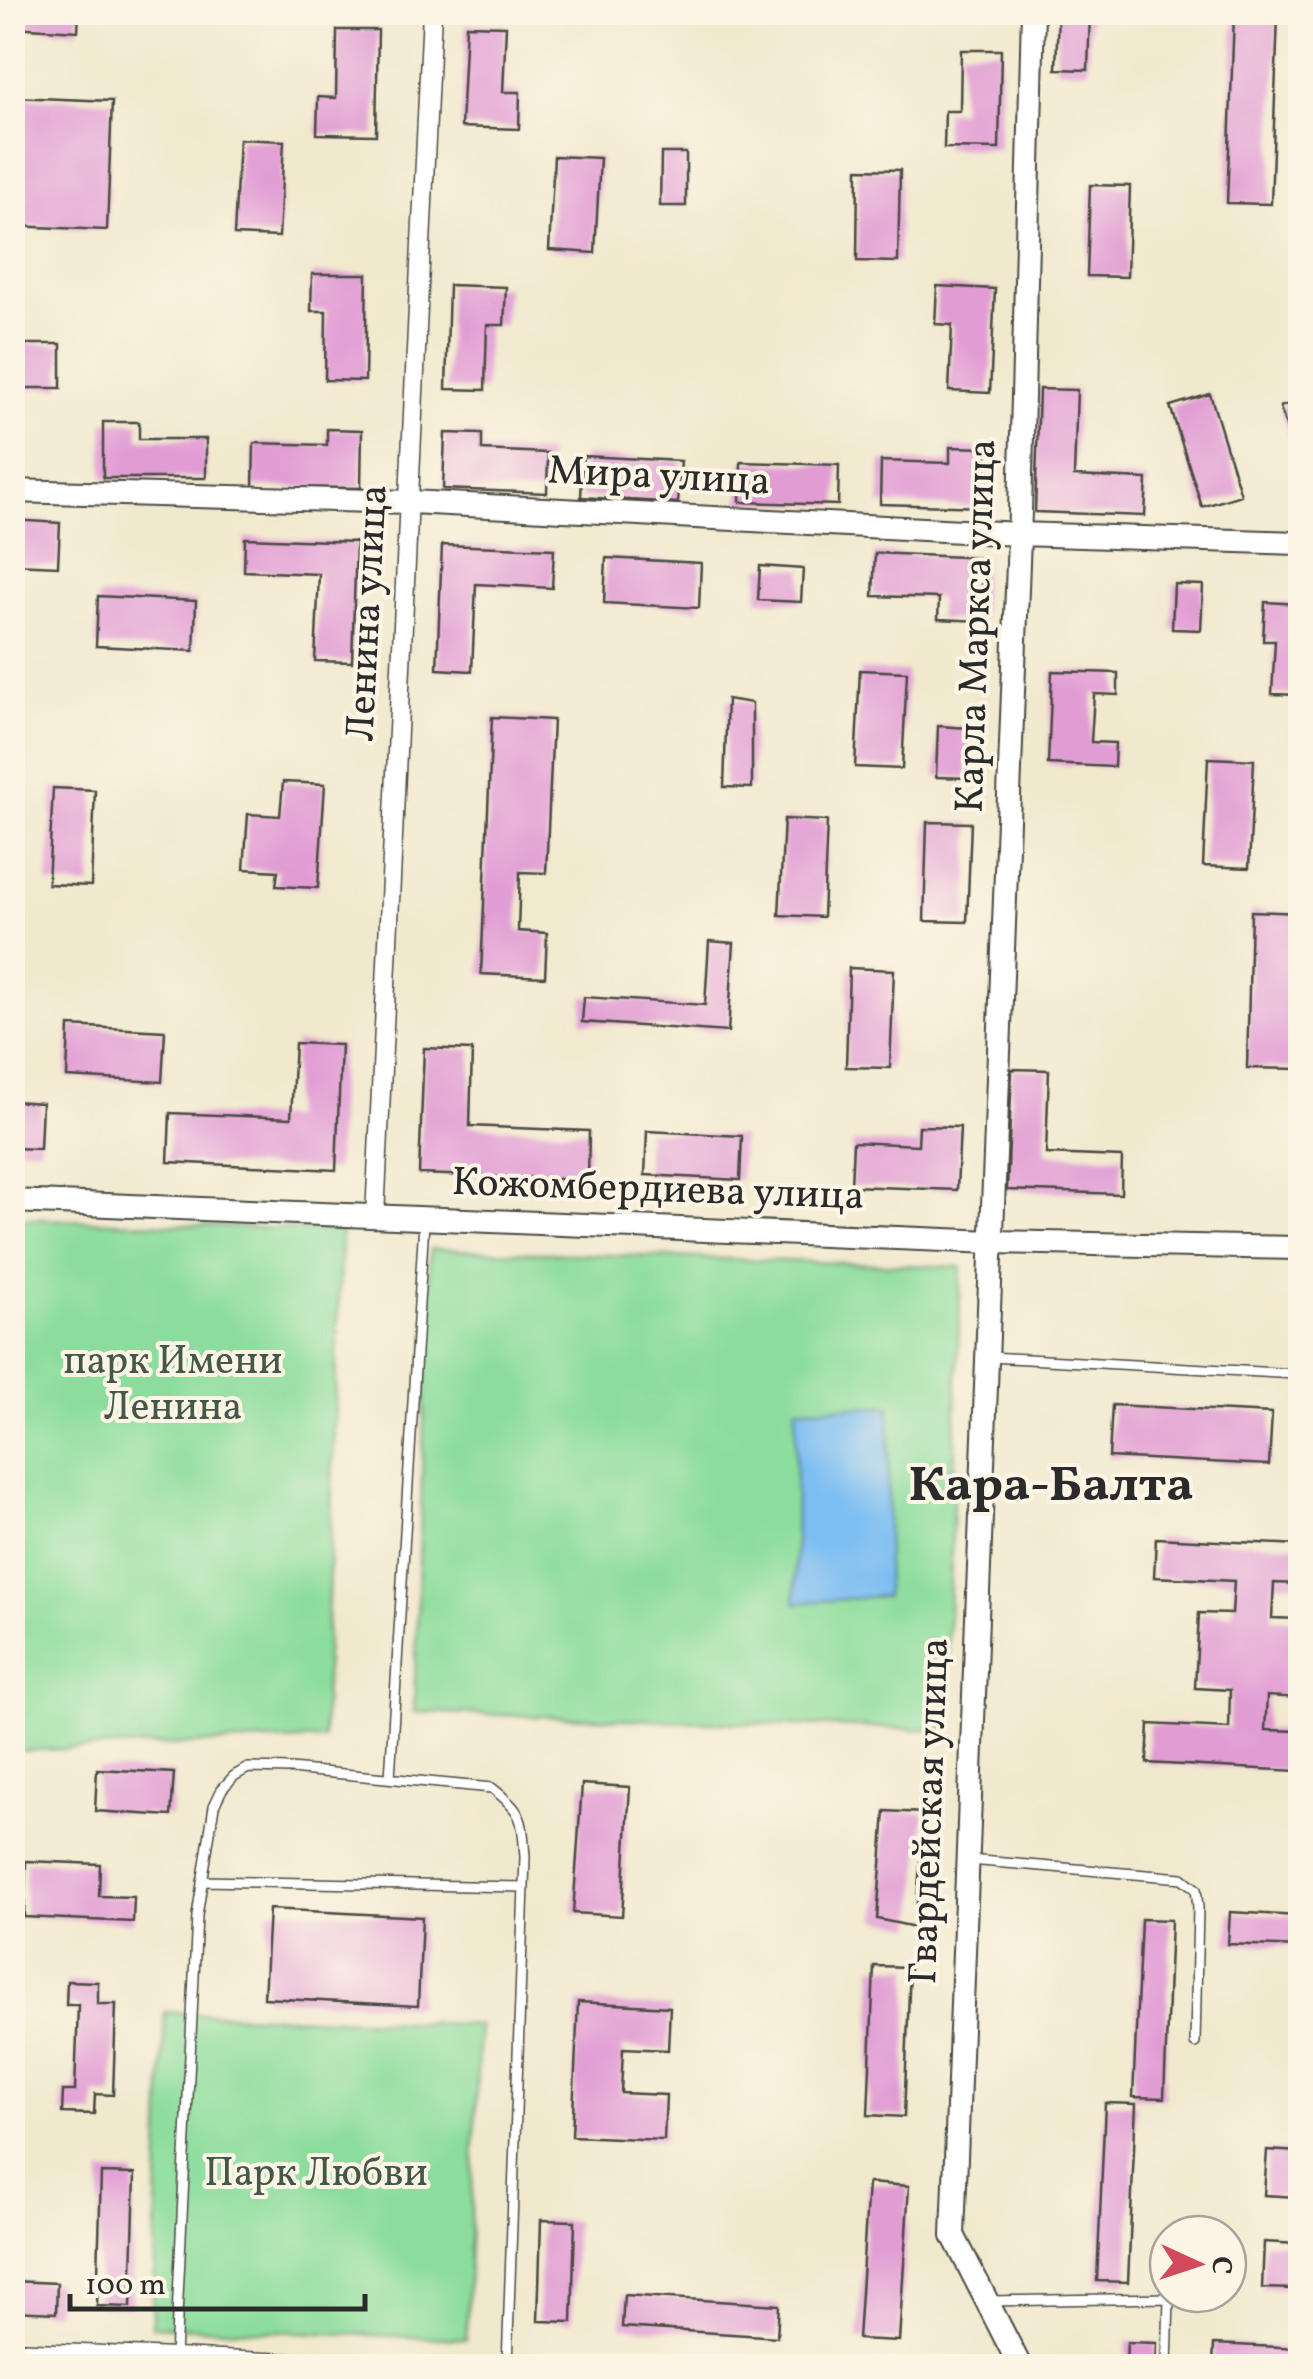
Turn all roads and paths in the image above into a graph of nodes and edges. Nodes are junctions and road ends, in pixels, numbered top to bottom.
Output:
1 (432, 12) edge
2 (1033, 12) edge
3 (12, 491) edge
4 (410, 502) junction
5 (1019, 534) junction
6 (1300, 543) edge
7 (12, 1201) edge
8 (374, 1217) junction
9 (424, 1219) junction
10 (993, 1242) junction
11 (1298, 1248) edge
12 (988, 1357) junction
13 (1297, 1374) junction
14 (1296, 1475) dead end
15 (390, 1778) junction
16 (966, 1860) junction
17 (202, 1881) junction
18 (524, 1887) junction
19 (1196, 2043) dead end
20 (987, 2302) junction
21 (12, 2350) edge
22 (175, 2358) junction
23 (356, 2366) edge
24 (507, 2366) edge
25 (1020, 2366) edge
26 (1167, 2366) edge

1 - 4 street, Ленина улица
2 - 5 street, Карла Маркса улица
3 - 4 street, Мира улица
4 - 5 street, Мира улица
4 - 8 street, Ленина улица
5 - 6 street, Мира улица
5 - 10 street, Карла Маркса улица
7 - 8 street, Кожомбердиева улица
8 - 9 street, Кожомбердиева улица
9 - 10 street, Кожомбердиева улица
9 - 15 lane
10 - 11 street, Кожомбердиева улица
10 - 12 street, Гвардейская улица
11 - 13 lane
12 - 13 lane
12 - 16 street, Гвардейская улица
13 - 14 lane
15 - 17 lane
15 - 18 lane
16 - 19 lane
16 - 20 street, Гвардейская улица
17 - 18 lane
17 - 22 lane
18 - 24 lane
20 - 25 street, Гвардейская улица
20 - 26 lane
21 - 22 street
22 - 23 street

